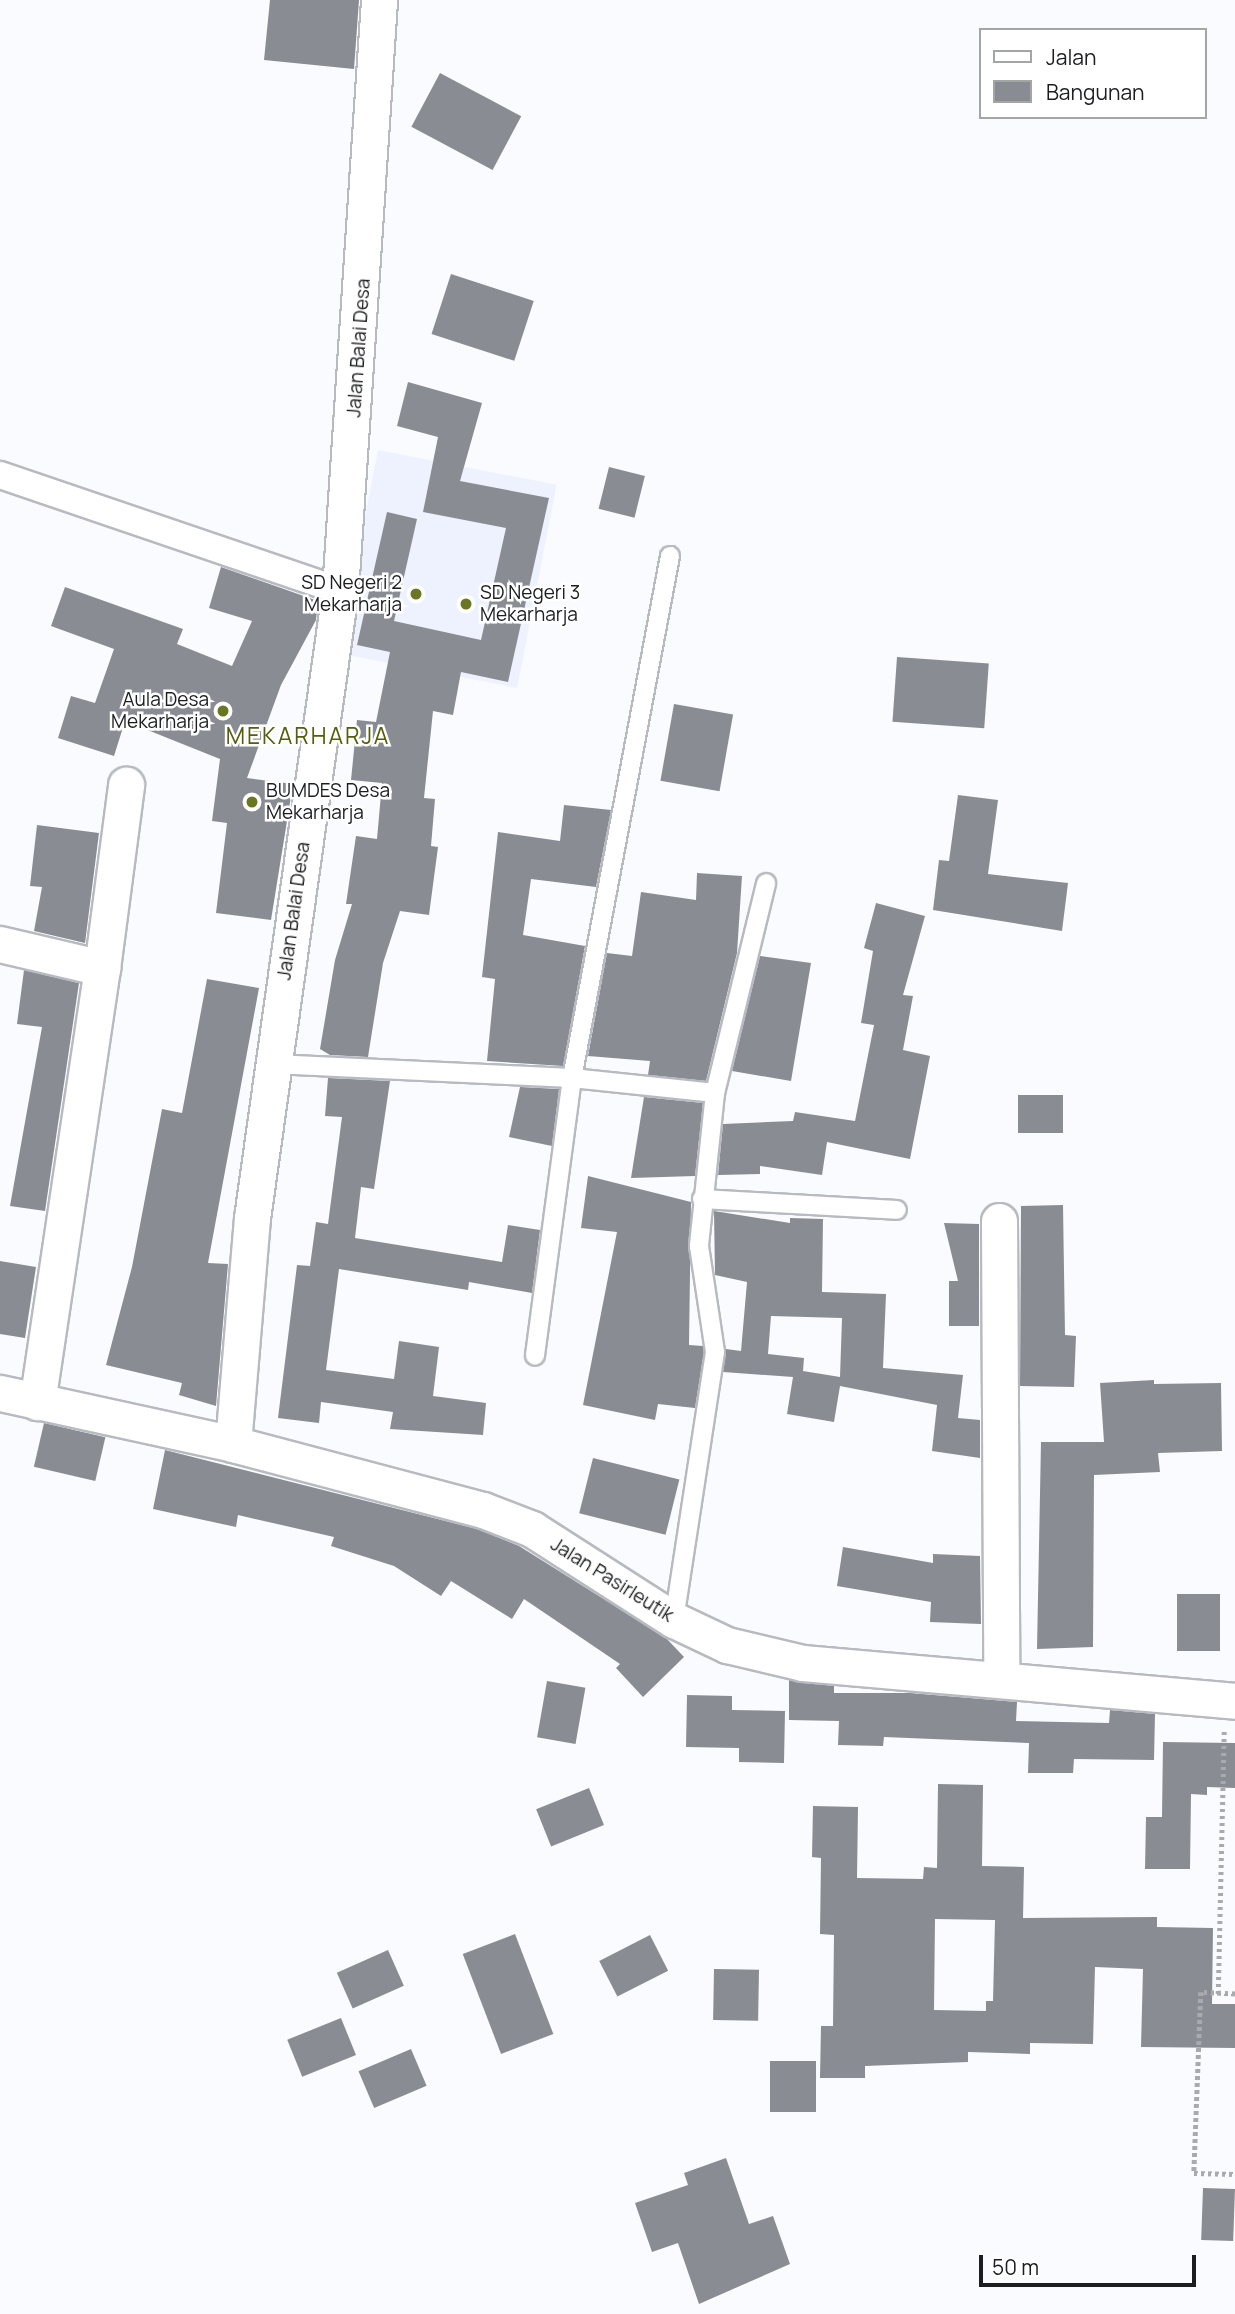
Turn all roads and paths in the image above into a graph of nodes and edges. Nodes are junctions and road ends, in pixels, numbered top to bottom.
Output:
1 (379, 0) edge
2 (0, 475) edge
3 (670, 556) dead end
4 (340, 591) junction
5 (126, 785) dead end
6 (766, 883) dead end
7 (0, 944) edge
8 (102, 968) junction
9 (273, 1064) junction
10 (572, 1078) junction
11 (715, 1093) junction
12 (702, 1199) junction
13 (897, 1210) dead end
14 (999, 1221) dead end
15 (535, 1356) dead end
16 (0, 1392) edge
17 (37, 1402) junction
18 (233, 1444) junction
19 (674, 1620) junction
20 (1002, 1679) junction
21 (1230, 1701) edge
22 (1218, 1994) junction
23 (1235, 1994) edge
24 (1235, 2174) edge

1 - 4 street, Jalan Balai Desa
2 - 4 street
3 - 10 lane
4 - 9 street, Jalan Balai Desa
5 - 8 street
6 - 11 lane
7 - 8 street
8 - 17 street
9 - 10 lane
9 - 18 street, Jalan Balai Desa
10 - 11 lane
10 - 15 lane
11 - 12 lane
12 - 13 lane
12 - 19 lane
14 - 20 street
16 - 17 street, Jalan Pasirleutik
17 - 18 street, Jalan Pasirleutik
18 - 19 street, Jalan Pasirleutik
19 - 20 street, Jalan Pasirleutik
20 - 21 street, Jalan Pasirleutik
21 - 22 path
22 - 23 path
22 - 24 path

